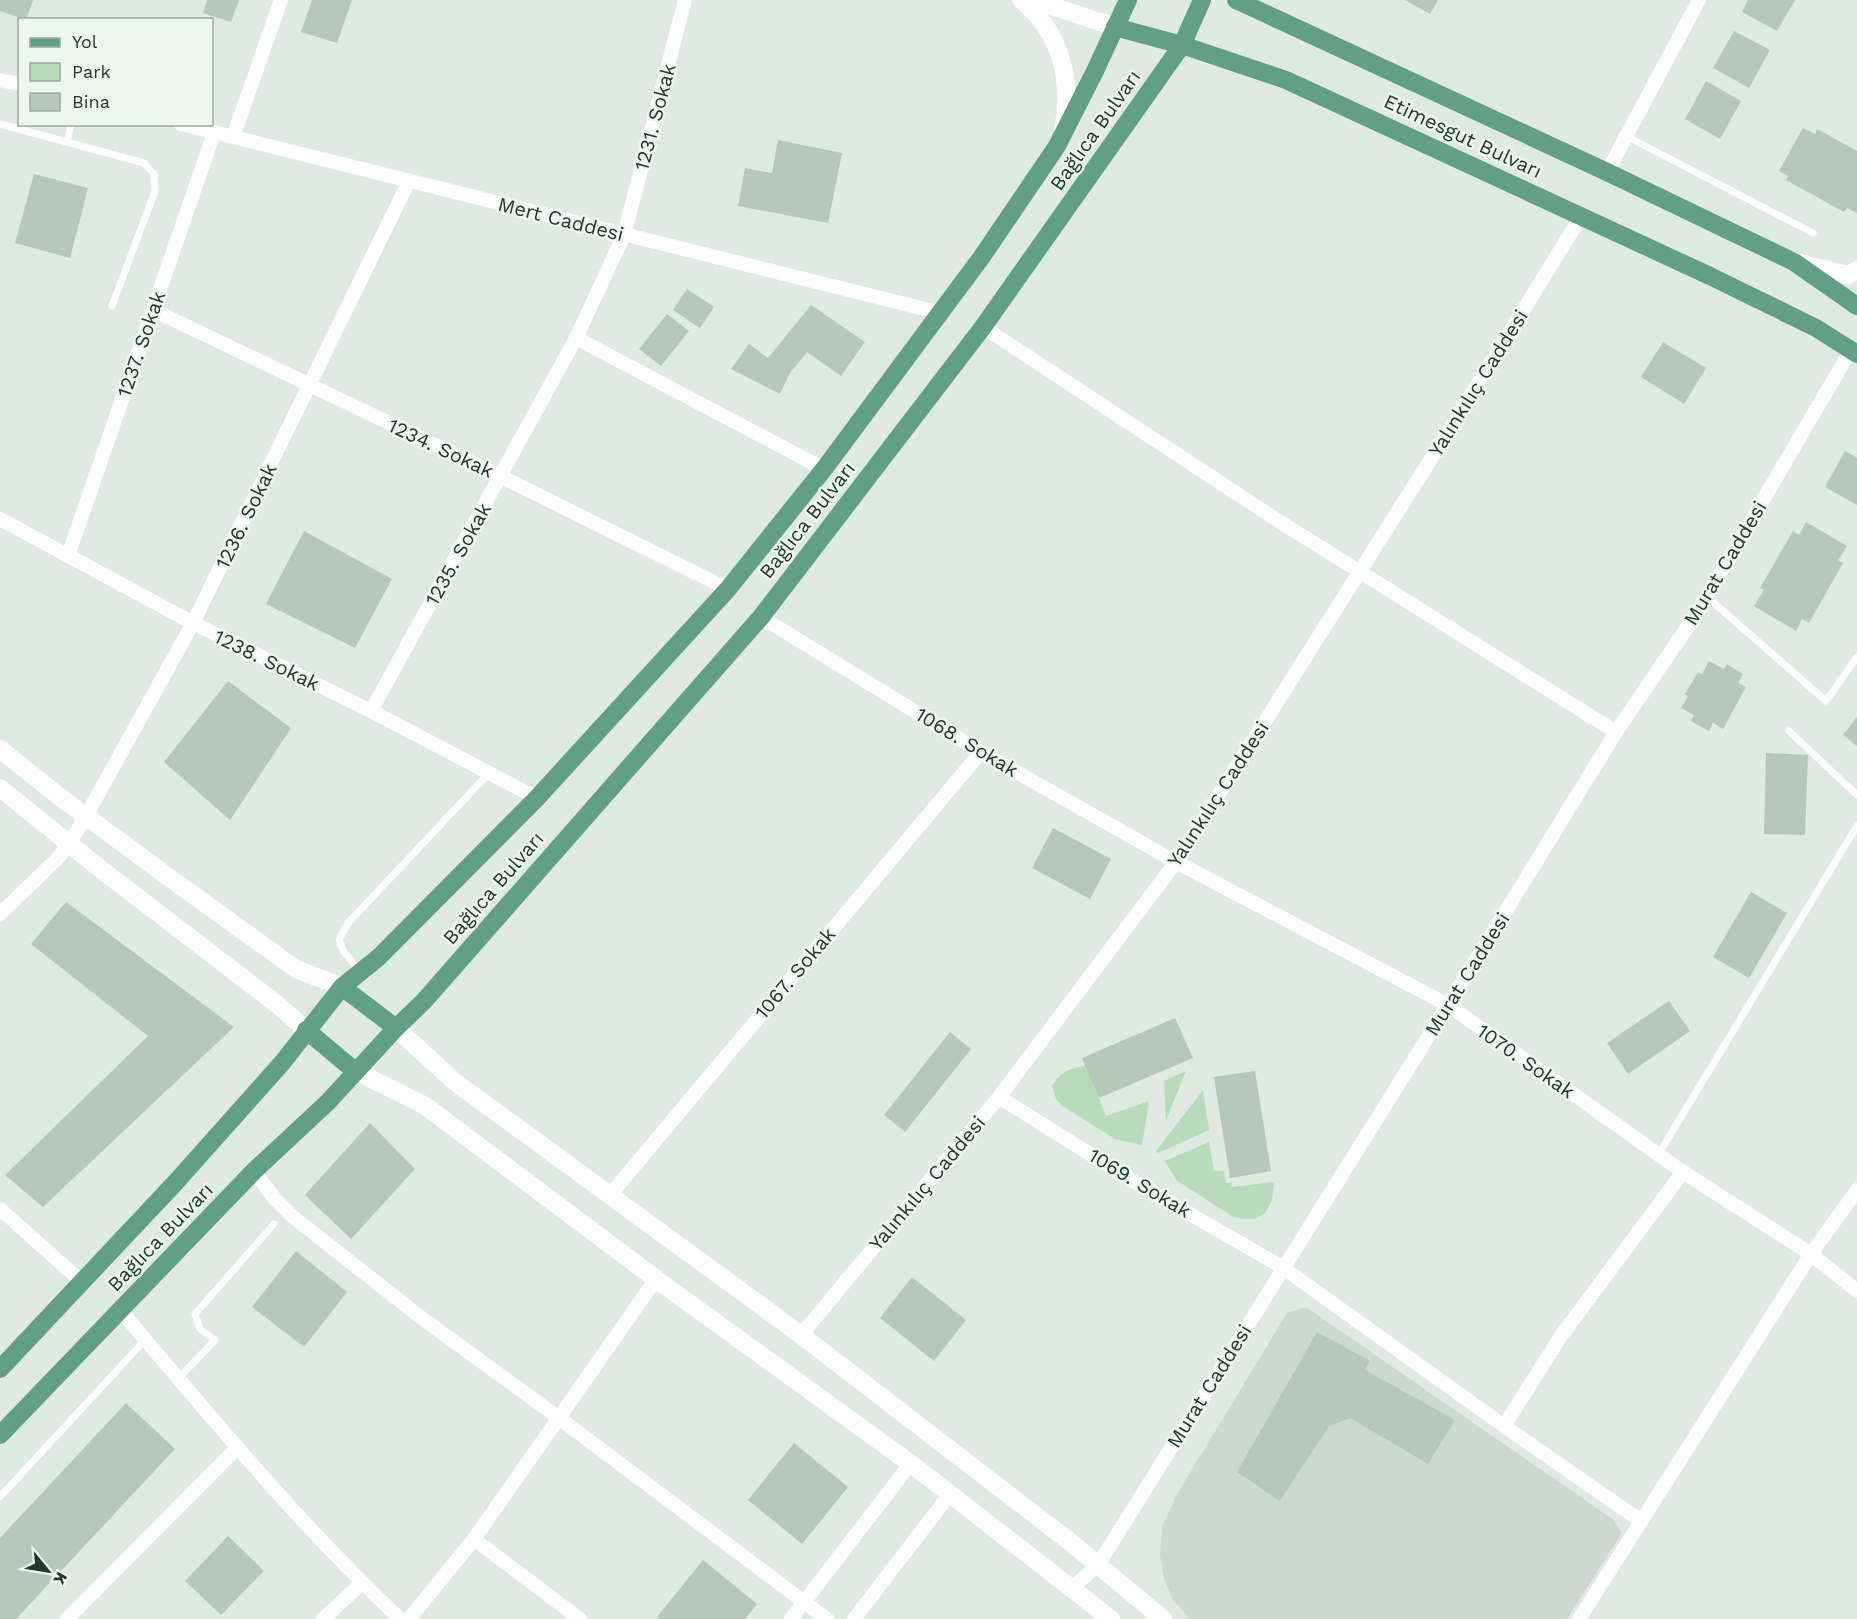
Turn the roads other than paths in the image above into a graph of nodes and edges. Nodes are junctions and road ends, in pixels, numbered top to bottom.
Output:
1 (281, 0) edge
2 (685, 0) edge
3 (1021, 0) edge
4 (1033, 0) edge
5 (1128, 0) edge
6 (1202, 0) edge
7 (1236, 0) edge
8 (1699, 0) edge
9 (1115, 27) junction
10 (1182, 45) junction
11 (0, 80) edge
12 (18, 84) edge
13 (0, 124) edge
14 (71, 126) edge
15 (188, 126) edge
16 (214, 133) junction
17 (1626, 136) junction
18 (233, 137) junction
19 (67, 142) junction
20 (1057, 146) junction
21 (1607, 171) junction
22 (409, 181) junction
23 (1582, 216) junction
24 (1813, 233) dead end
25 (624, 235) junction
26 (1794, 262) junction
27 (1857, 270) edge
28 (112, 306) dead end
29 (1857, 306) edge
30 (153, 310) junction
31 (941, 313) junction
32 (983, 327) junction
33 (576, 338) junction
34 (1854, 352) edge
35 (310, 385) junction
36 (824, 469) junction
37 (500, 476) junction
38 (0, 519) edge
39 (68, 556) junction
40 (1360, 571) junction
41 (728, 589) junction
42 (1707, 596) junction
43 (761, 617) junction
44 (193, 624) junction
45 (1857, 657) edge
46 (371, 711) junction
47 (1789, 731) dead end
48 (1616, 732) junction
49 (0, 749) edge
50 (981, 752) junction
51 (489, 773) junction
52 (0, 788) edge
53 (1857, 795) edge
54 (537, 798) junction
55 (86, 816) junction
56 (1857, 826) edge
57 (69, 844) junction
58 (1176, 862) junction
59 (0, 914) edge
60 (362, 972) junction
61 (342, 987) junction
62 (1448, 1005) junction
63 (396, 1028) junction
64 (306, 1030) junction
65 (355, 1071) junction
66 (999, 1097) junction
67 (1658, 1155) junction
68 (254, 1171) junction
69 (1683, 1172) junction
70 (1857, 1190) edge
71 (610, 1195) junction
72 (0, 1209) edge
73 (274, 1224) dead end
74 (1811, 1254) junction
75 (1282, 1267) junction
76 (656, 1279) junction
77 (82, 1282) junction
78 (1857, 1291) edge
79 (121, 1311) junction
80 (801, 1335) junction
81 (145, 1340) junction
82 (0, 1369) edge
83 (178, 1379) junction
84 (559, 1418) junction
85 (1504, 1426) junction
86 (0, 1435) edge
87 (237, 1448) junction
88 (911, 1464) junction
89 (950, 1494) junction
90 (0, 1497) edge
91 (1641, 1521) junction
92 (474, 1539) junction
93 (1098, 1565) junction
94 (362, 1583) junction
95 (1071, 1589) junction
96 (804, 1601) junction
97 (67, 1619) edge
98 (323, 1619) edge
99 (400, 1619) edge
100 (409, 1619) edge
101 (580, 1619) edge
102 (791, 1619) edge
103 (827, 1619) edge
104 (854, 1619) edge
105 (1111, 1619) edge
106 (1162, 1619) edge
107 (1579, 1619) edge

1 - 18 street
2 - 25 street, 1231. Sokak
3 - 20 main road
4 - 9 main road, Etimesgut Bulvarı
5 - 9 main road, Bağlıca Bulvarı
6 - 10 main road, Bağlıca Bulvarı
7 - 21 main road, Etimesgut Bulvarı
8 - 17 street
9 - 10 main road, Etimesgut Bulvarı
9 - 20 main road, Bağlıca Bulvarı
10 - 23 main road, Etimesgut Bulvarı
10 - 32 main road, Bağlıca Bulvarı
11 - 12 street
13 - 19 lane
14 - 19 lane
15 - 16 street, Mert Caddesi
16 - 18 street, Mert Caddesi
16 - 30 street, 1237. Sokak
17 - 21 street
17 - 24 lane
18 - 22 street, Mert Caddesi
19 - 28 lane
20 - 31 main road, Bağlıca Bulvarı
21 - 26 main road, Etimesgut Bulvarı
22 - 25 street, Mert Caddesi
22 - 35 street, 1236. Sokak
23 - 34 main road, Etimesgut Bulvarı
23 - 40 street, Yalınkılıç Caddesi
25 - 31 street, Mert Caddesi
25 - 33 street, 1235. Sokak
26 - 27 main road
26 - 29 main road, Etimesgut Bulvarı
30 - 35 street, 1234. Sokak
30 - 39 street, 1237. Sokak
31 - 36 main road, Bağlıca Bulvarı
32 - 40 street
32 - 43 main road, Bağlıca Bulvarı
33 - 36 street
33 - 37 street, 1235. Sokak
34 - 42 street, Murat Caddesi
35 - 37 street, 1234. Sokak
35 - 44 street, 1236. Sokak
36 - 41 main road, Bağlıca Bulvarı
37 - 41 street, 1234. Sokak
37 - 46 street, 1235. Sokak
38 - 39 street, 1238. Sokak
39 - 44 street, 1238. Sokak
40 - 48 street
40 - 58 street, Yalınkılıç Caddesi
41 - 54 main road, Bağlıca Bulvarı
42 - 45 lane
42 - 48 street, Murat Caddesi
43 - 50 street, 1068. Sokak
43 - 63 main road, Bağlıca Bulvarı
44 - 46 street, 1238. Sokak
44 - 55 street, 1236. Sokak
46 - 51 street, 1238. Sokak
47 - 53 lane
48 - 62 street, Murat Caddesi
49 - 55 main road
50 - 58 street, 1068. Sokak
50 - 71 street, 1067. Sokak
51 - 54 street, 1238. Sokak
51 - 60 lane
52 - 57 main road
54 - 60 main road, Bağlıca Bulvarı
55 - 57 street, 1236. Sokak
55 - 61 main road
56 - 67 lane
57 - 59 street, 1236. Sokak
57 - 64 main road
58 - 62 street, 1070. Sokak
58 - 66 street, Yalınkılıç Caddesi
60 - 61 main road, Bağlıca Bulvarı
61 - 63 main road
61 - 64 main road, Bağlıca Bulvarı
62 - 67 street, 1070. Sokak
62 - 75 street, Murat Caddesi
63 - 65 main road, Bağlıca Bulvarı
63 - 71 main road
64 - 65 main road
64 - 77 main road, Bağlıca Bulvarı
65 - 68 main road, Bağlıca Bulvarı
65 - 76 main road
66 - 75 street, 1069. Sokak
66 - 80 street, Yalınkılıç Caddesi
67 - 69 street, 1070. Sokak
68 - 79 main road, Bağlıca Bulvarı
68 - 84 street
69 - 74 street, 1070. Sokak
69 - 85 street
70 - 74 street
71 - 80 main road
72 - 77 street
73 - 83 lane
74 - 78 street, 1070. Sokak
74 - 91 street
75 - 85 street, 1069. Sokak
75 - 93 street, Murat Caddesi
76 - 84 street
76 - 88 main road
77 - 82 main road, Bağlıca Bulvarı
79 - 81 street
79 - 86 main road, Bağlıca Bulvarı
80 - 93 main road
81 - 83 street
81 - 90 lane
83 - 87 street
84 - 92 street
84 - 96 street
85 - 91 street, 1069. Sokak
87 - 94 street
87 - 97 street
88 - 89 main road
88 - 96 street
89 - 95 main road
89 - 104 street
91 - 107 street
92 - 100 street
92 - 101 street
93 - 95 street, Murat Caddesi
93 - 106 main road
94 - 98 street
94 - 99 street
95 - 105 main road
96 - 102 street
96 - 103 street

